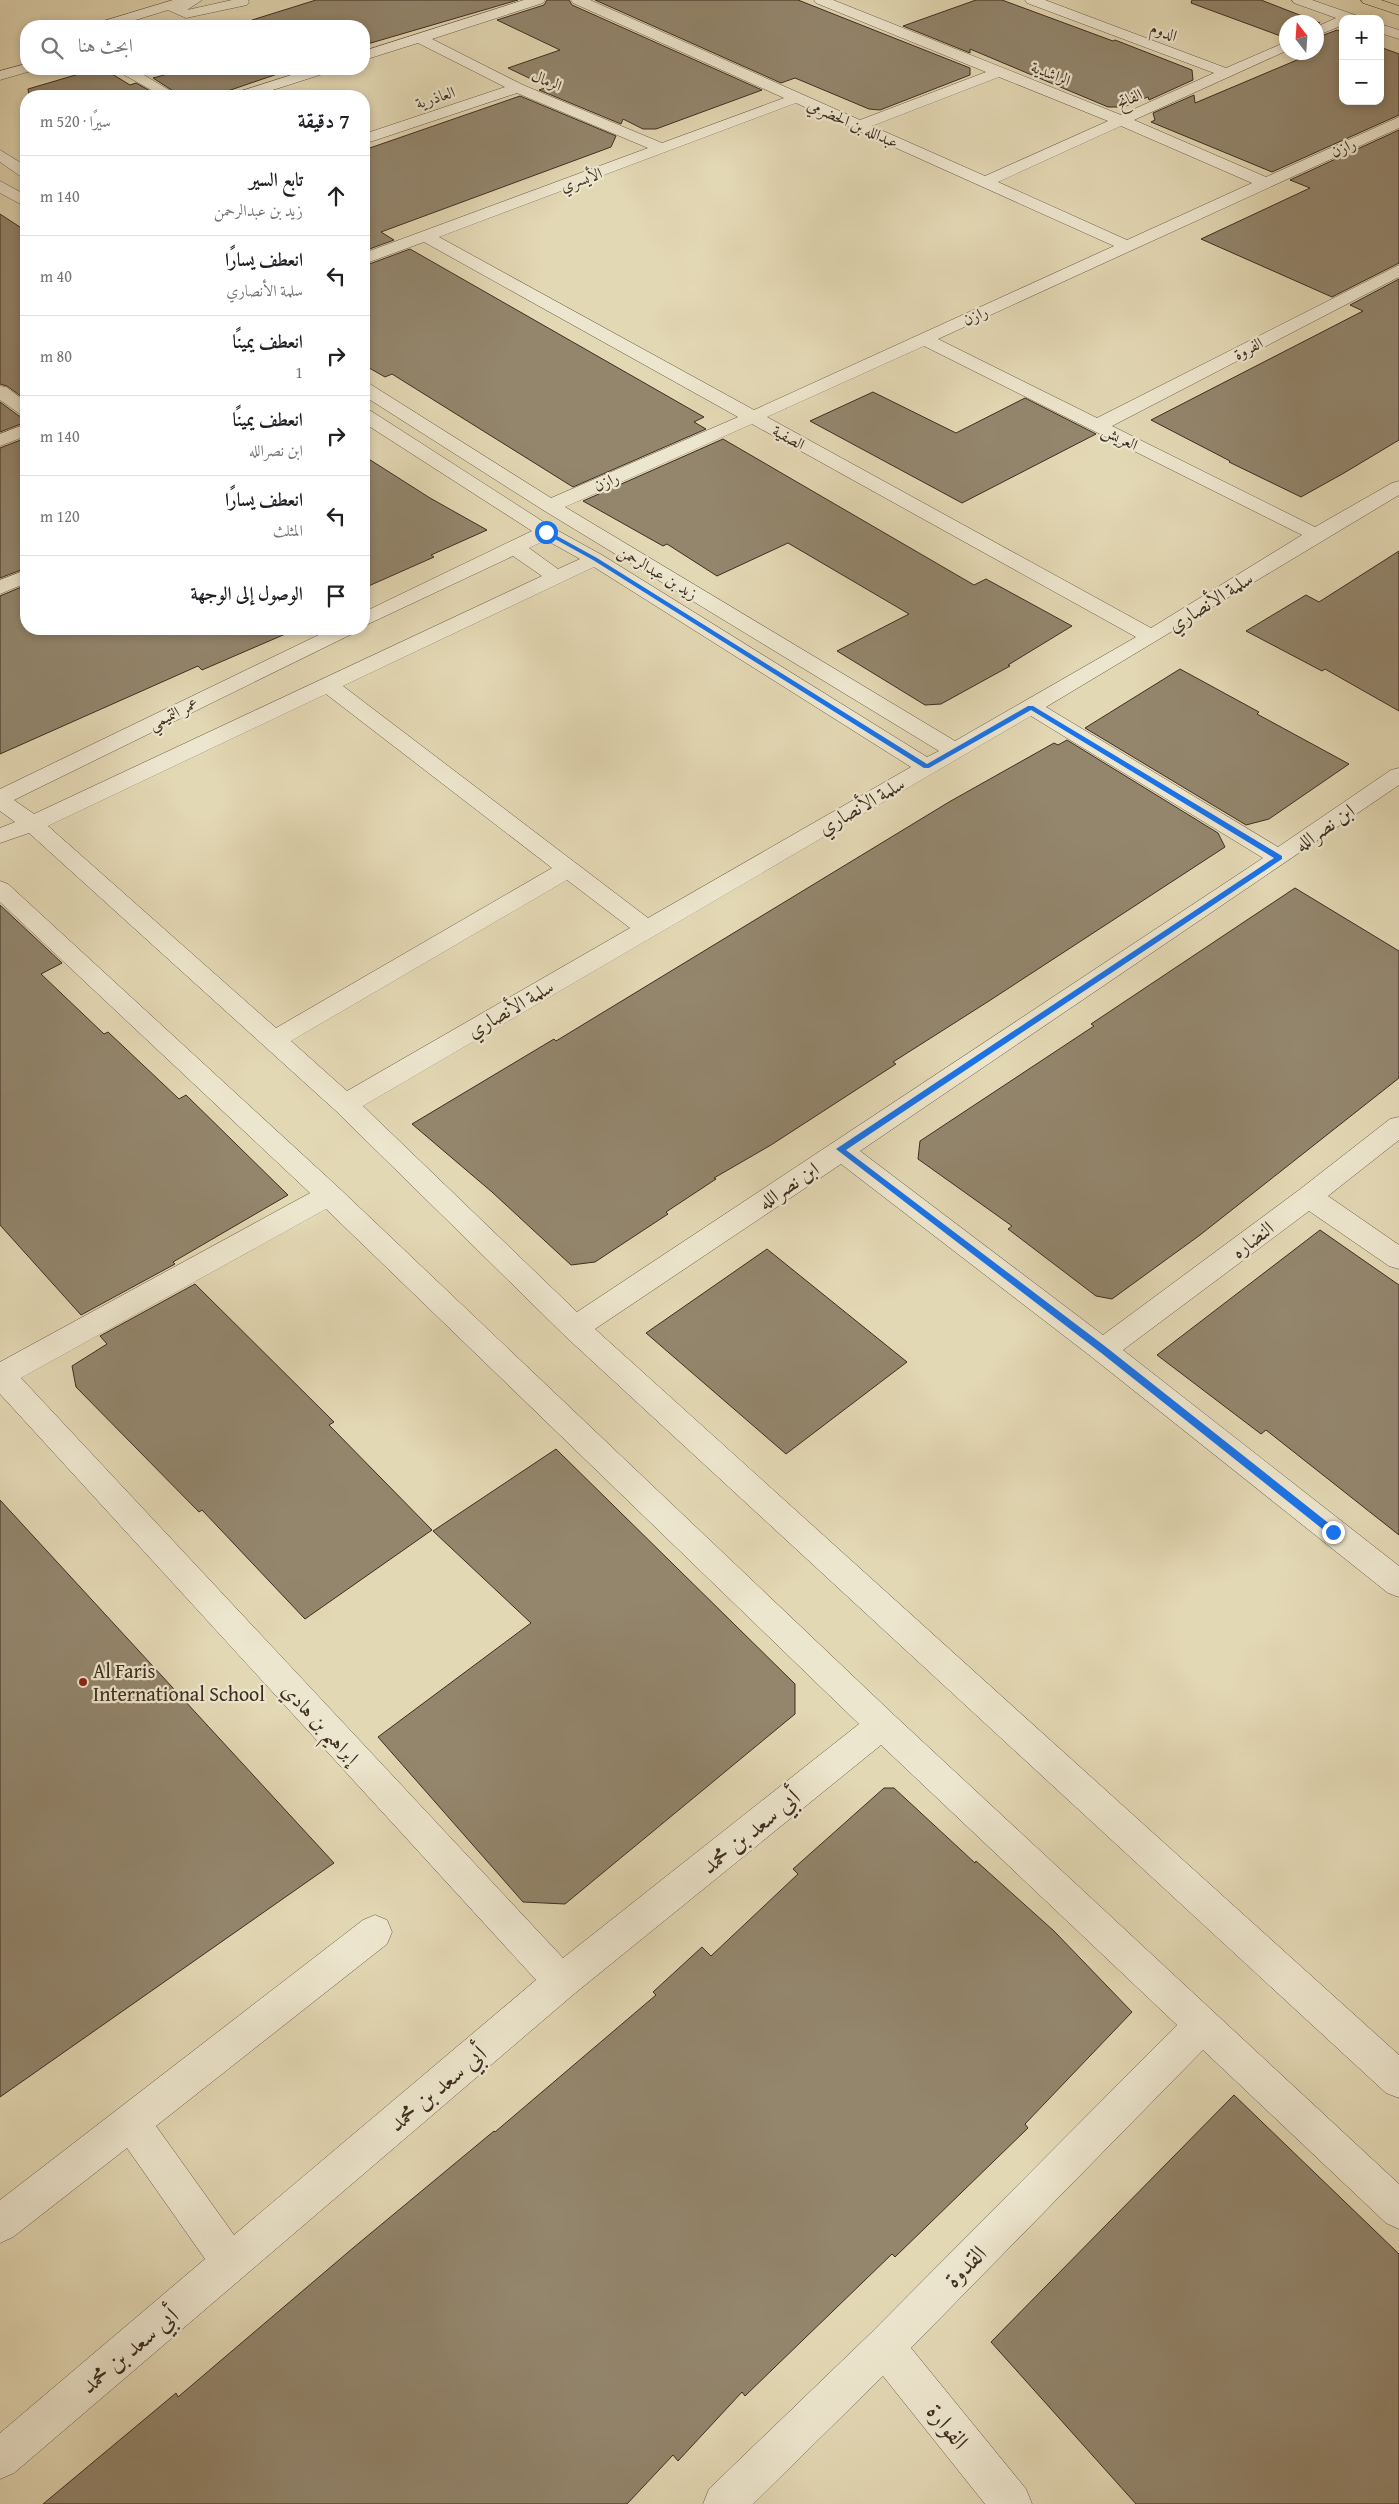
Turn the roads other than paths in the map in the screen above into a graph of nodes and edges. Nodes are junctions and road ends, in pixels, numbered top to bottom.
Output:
1 (132, 0) edge
2 (188, 0) edge
3 (195, 0) edge
4 (538, 0) edge
5 (578, 0) edge
6 (821, 0) edge
7 (1032, 0) edge
8 (1299, 0) edge
9 (1368, 0) edge
10 (245, 1) edge
11 (1399, 10) edge
12 (1339, 16) edge
13 (126, 19) junction
14 (123, 20) edge
15 (183, 20) edge
16 (1339, 23) edge
17 (1324, 29) edge
18 (1384, 29) edge
19 (1399, 35) edge
20 (418, 38) junction
21 (1279, 49) edge
22 (370, 54) edge
23 (20, 70) edge
24 (999, 72) junction
25 (1227, 73) junction
26 (135, 75) edge
27 (305, 75) edge
28 (0, 76) edge
29 (518, 88) junction
30 (161, 90) edge
31 (259, 90) edge
32 (797, 98) junction
33 (1122, 121) junction
34 (1399, 122) edge
35 (859, 126) junction
36 (1391, 133) edge
37 (370, 137) edge
38 (664, 148) junction
39 (0, 155) edge
40 (20, 169) edge
41 (985, 182) junction
42 (1266, 182) junction
43 (0, 186) edge
44 (20, 198) edge
45 (427, 237) junction
46 (1127, 246) junction
47 (370, 256) edge
48 (1399, 270) edge
49 (924, 339) junction
50 (0, 391) edge
51 (370, 392) edge
52 (20, 406) edge
53 (752, 417) junction
54 (370, 419) edge
55 (1097, 426) junction
56 (383, 427) junction
57 (20, 432) edge
58 (370, 432) edge
59 (0, 440) edge
60 (1399, 487) edge
61 (550, 506) junction
62 (546, 532) junction
63 (1316, 535) junction
64 (514, 547) junction
65 (595, 559) junction
66 (557, 577) junction
67 (20, 579) edge
68 (0, 588) edge
69 (370, 617) edge
70 (335, 635) edge
71 (1151, 637) junction
72 (328, 685) junction
73 (1031, 707) junction
74 (955, 751) junction
75 (927, 767) junction
76 (1399, 775) edge
77 (0, 799) edge
78 (32, 824) junction
79 (0, 836) edge
80 (1279, 858) junction
81 (568, 869) junction
82 (0, 889) edge
83 (646, 929) junction
84 (274, 1040) junction
85 (345, 1104) junction
86 (1399, 1126) edge
87 (840, 1149) junction
88 (328, 1195) junction
89 (1308, 1197) junction
90 (1399, 1259) edge
91 (575, 1328) junction
92 (1103, 1350) junction
93 (0, 1376) edge
94 (1399, 1584) edge
95 (882, 1726) junction
96 (375, 1932) dead end
97 (561, 1982) junction
98 (1203, 2024) junction
99 (1399, 2080) edge
100 (131, 2122) junction
101 (1399, 2210) edge
102 (0, 2224) edge
103 (232, 2264) junction
104 (885, 2347) junction
105 (0, 2459) edge
106 (724, 2504) edge
107 (1011, 2504) edge

1 - 13 street
2 - 13 street
3 - 10 street
4 - 20 street
5 - 32 street, عبدالله بن الحضرمي
6 - 24 street, الراشدية
7 - 25 street, الدوم
8 - 12 street
9 - 11 main road
10 - 15 street
13 - 14 street
16 - 17 street
18 - 19 street
20 - 22 street
20 - 29 street, الرمال
21 - 25 street, الفاتح
23 - 28 street
24 - 33 street, الراشدية
24 - 35 street
25 - 33 street, الفاتح
26 - 30 street
27 - 31 street
29 - 37 street, العاذرية
29 - 38 street, الرمال
32 - 35 street, عبدالله بن الحضرمي
32 - 38 street, الأيسري
33 - 41 street, الفاتح
33 - 42 street, الراشدية
34 - 36 street, رازن
35 - 41 street, عبدالله بن الحضرمي
36 - 42 street, رازن
38 - 45 street, الأيسري
39 - 40 street
41 - 46 street, عبدالله بن الحضرمي
42 - 46 street, رازن
43 - 44 street
45 - 47 street, الأيسري
45 - 53 street, الصفية
46 - 49 street, رازن
48 - 55 street, الفروة
49 - 53 street, رازن
49 - 55 street, العريش
50 - 52 street
51 - 61 street, زيد بن عبدالرحمن
53 - 61 street, رازن
53 - 71 street, الصفية
54 - 56 street, زيد بن عبدالرحمن
55 - 63 street, العريش
56 - 58 street
56 - 62 street, زيد بن عبدالرحمن
57 - 59 street
60 - 63 street, سلمة الأنصاري
61 - 74 street, زيد بن عبدالرحمن
62 - 64 street
62 - 65 street, زيد بن عبدالرحمن
63 - 71 street, سلمة الأنصاري
64 - 66 street
64 - 69 street
65 - 66 street
65 - 75 street, زيد بن عبدالرحمن
66 - 72 street
67 - 68 street
70 - 77 street, عمر التميمي
71 - 73 street, سلمة الأنصاري
72 - 78 street
72 - 81 street
73 - 74 street, سلمة الأنصاري
73 - 80 street
74 - 75 street, سلمة الأنصاري
75 - 83 street, سلمة الأنصاري
76 - 80 street, ابن نصرالله
77 - 78 street
78 - 79 street
78 - 84 street
80 - 87 street, ابن نصرالله
81 - 83 street
81 - 84 street
82 - 88 street
83 - 85 street, سلمة الأنصاري
84 - 85 street
85 - 91 street
86 - 89 street, النضاره
87 - 91 street, ابن نصرالله
87 - 92 street
88 - 93 street
88 - 95 street
89 - 90 street
89 - 92 street, النضاره
91 - 99 street
92 - 94 street
93 - 97 street, إبراهيم بن هادي
95 - 97 street, أبي سعد بن محمد
95 - 98 street
96 - 100 street
97 - 103 street, أبي سعد بن محمد
98 - 101 street
98 - 104 street, القدوة
100 - 102 street
100 - 103 street
103 - 105 street, أبي سعد بن محمد
104 - 106 street, القدوة
104 - 107 street, الفوارة

